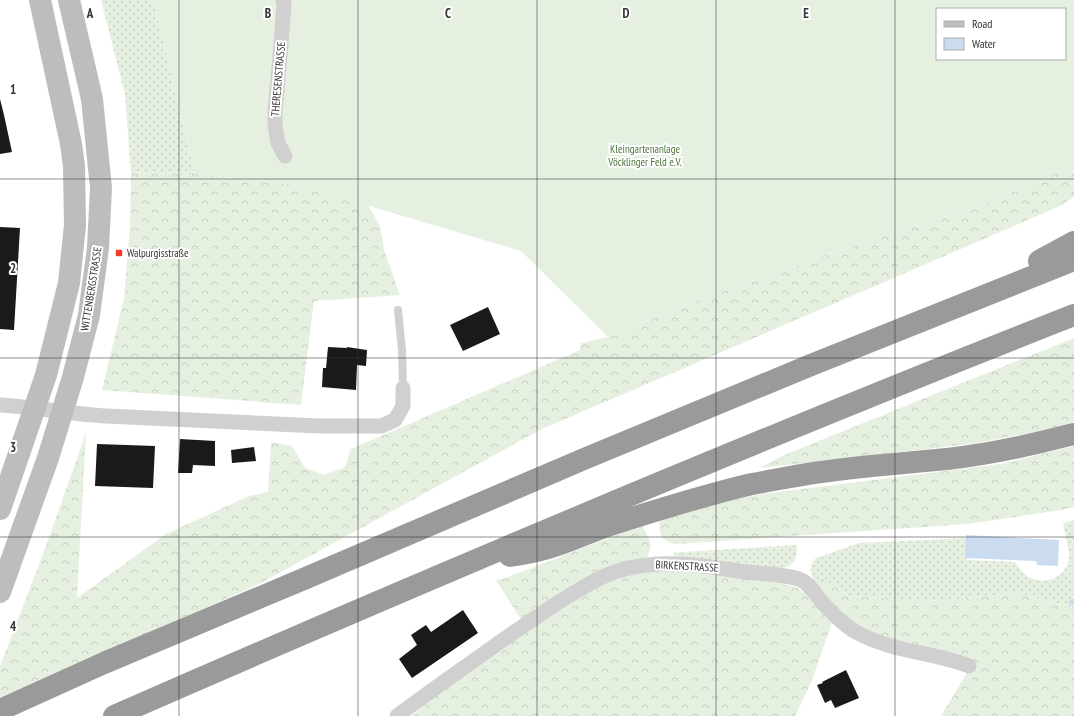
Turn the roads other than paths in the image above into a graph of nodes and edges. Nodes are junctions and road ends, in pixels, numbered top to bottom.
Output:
1 (40, 0) edge
2 (69, 0) edge
3 (283, 0) edge
4 (285, 156) dead end
5 (1074, 242) edge
6 (1074, 260) edge
7 (960, 306) junction
8 (398, 310) dead end
9 (1074, 315) edge
10 (403, 388) joint
11 (0, 405) edge
12 (35, 408) junction
13 (63, 412) junction
14 (1074, 434) edge
15 (0, 509) edge
16 (475, 561) junction
17 (0, 592) edge
18 (969, 666) dead end
19 (0, 710) edge
20 (114, 716) edge
21 (397, 716) edge

1 - 12 main road, WITTENBERGSTRASSE
2 - 13 main road, WITTENBERGSTRASSE
3 - 4 street, THERESENSTRASSE
5 - 7 highway
6 - 7 highway
7 - 19 highway
8 - 10 lane
9 - 16 highway
10 - 13 street
11 - 12 street
12 - 13 street
12 - 15 main road, WITTENBERGSTRASSE
13 - 17 main road, WITTENBERGSTRASSE
14 - 16 highway
16 - 20 highway
18 - 21 street, BIRKENSTRASSE

